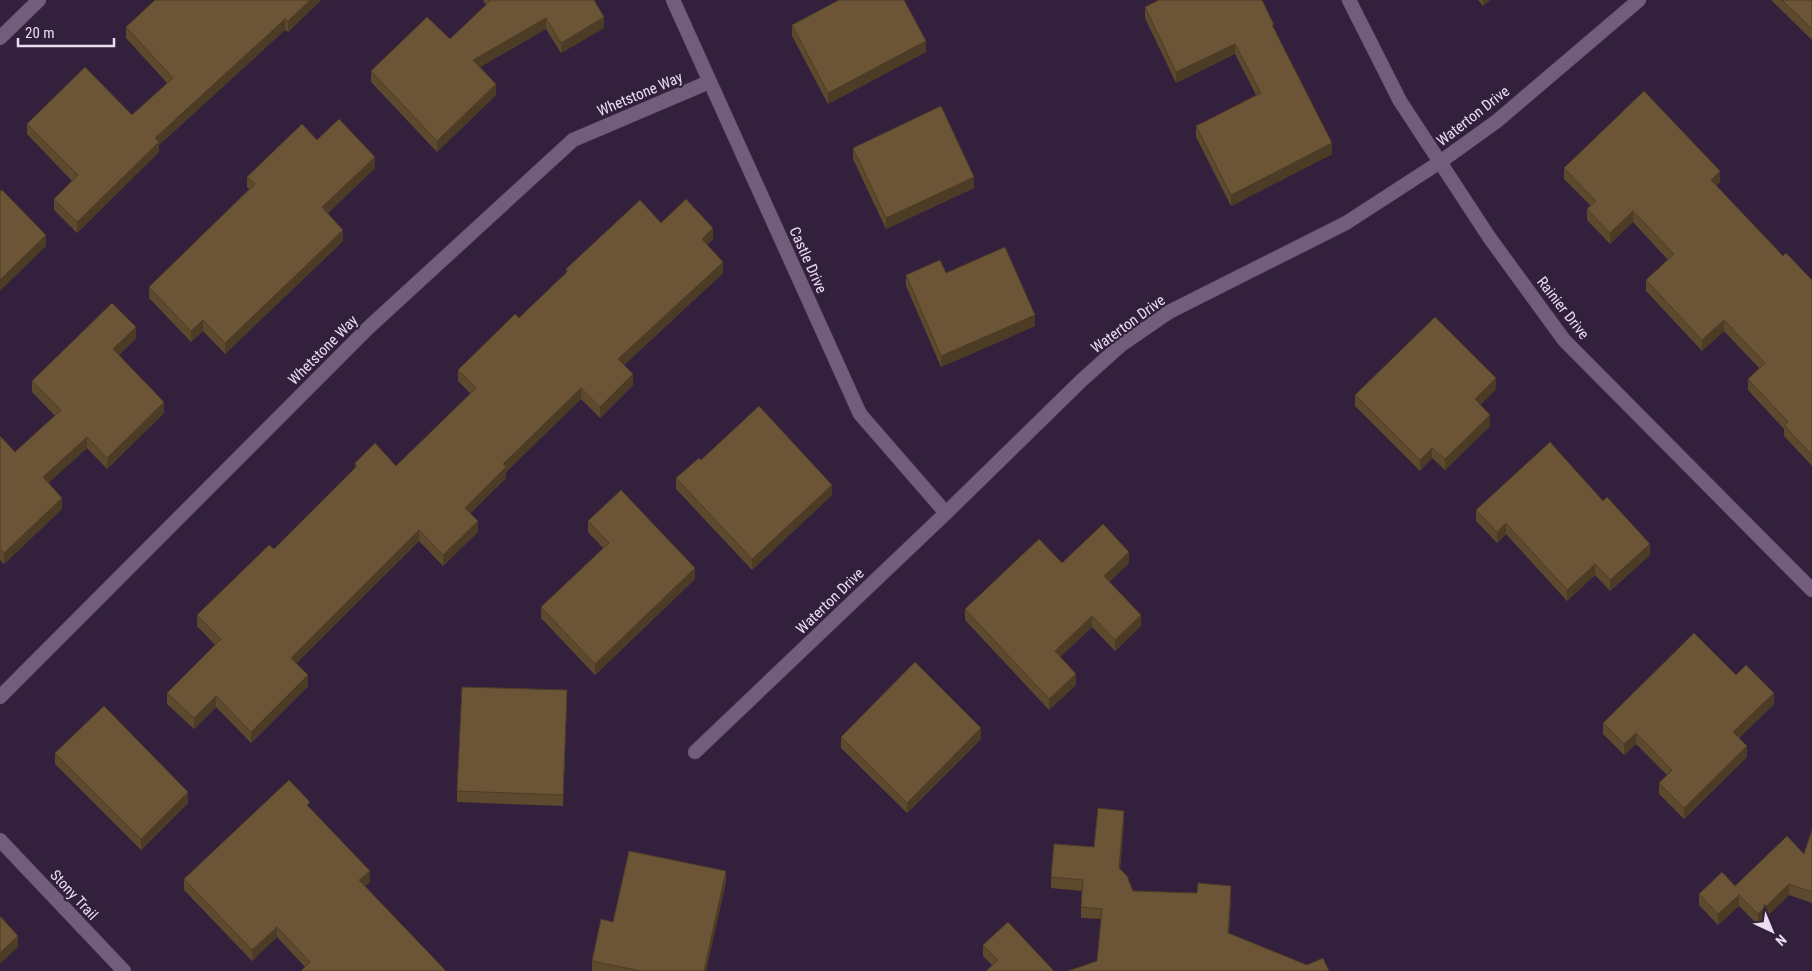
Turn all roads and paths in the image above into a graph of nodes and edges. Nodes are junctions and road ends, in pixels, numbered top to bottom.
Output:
1 (39, 0) edge
2 (673, 0) edge
3 (1349, 0) edge
4 (1639, 0) edge
5 (0, 38) edge
6 (709, 82) junction
7 (1440, 162) junction
8 (946, 512) junction
9 (1812, 590) edge
10 (0, 697) edge
11 (695, 752) dead end
12 (0, 840) edge
13 (124, 971) edge

1 - 5 street
2 - 6 street, Castle Drive
3 - 7 street, Rainier Drive
4 - 7 street, Waterton Drive
6 - 8 street, Castle Drive
6 - 10 street, Whetstone Way
7 - 8 street, Waterton Drive
7 - 9 street, Rainier Drive
8 - 11 street, Waterton Drive
12 - 13 street, Stony Trail

